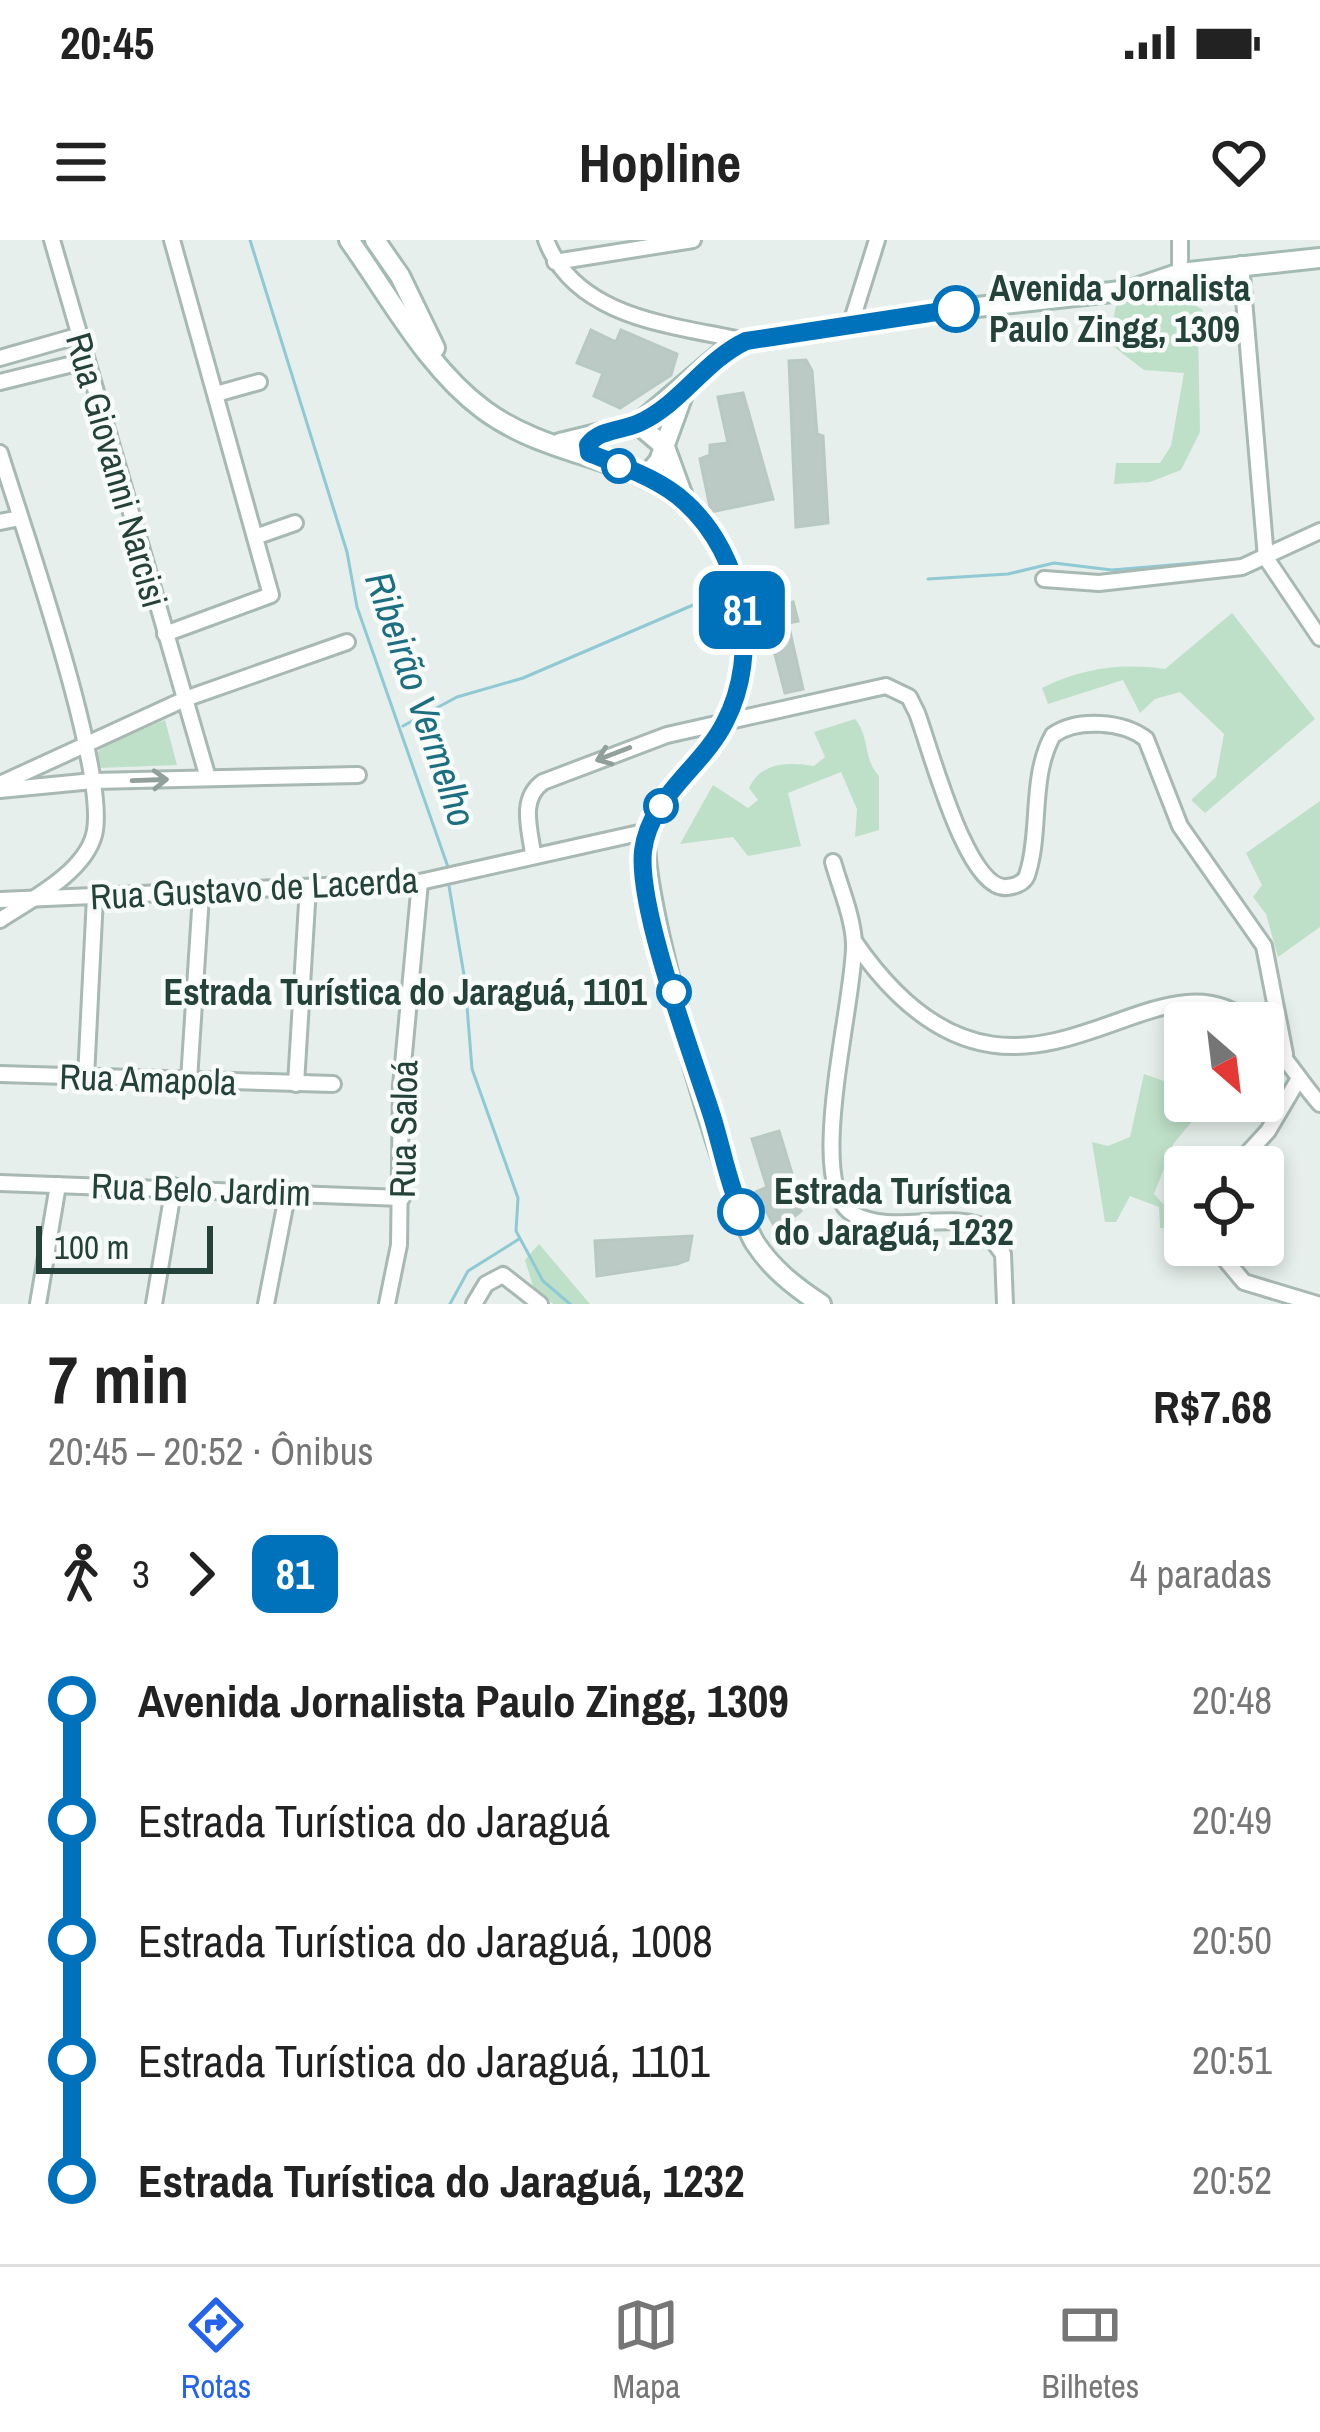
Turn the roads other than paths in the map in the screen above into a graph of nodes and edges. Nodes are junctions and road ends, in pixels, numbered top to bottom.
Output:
1 (52, 240) edge
2 (172, 240) edge
3 (349, 240) edge
4 (380, 240) edge
5 (546, 240) edge
6 (693, 240) edge
7 (878, 240) edge
8 (1180, 240) edge
9 (1320, 258) edge
10 (555, 262) junction
11 (1240, 265) junction
12 (1180, 273) junction
13 (851, 323) junction
14 (77, 336) junction
15 (746, 341) junction
16 (0, 358) edge
17 (85, 361) junction
18 (446, 374) junction
19 (0, 382) edge
20 (259, 382) dead end
21 (686, 387) junction
22 (216, 394) junction
23 (638, 424) junction
24 (593, 444) junction
25 (665, 447) junction
26 (0, 453) edge
27 (645, 478) junction
28 (685, 502) junction
29 (20, 518) junction
30 (0, 522) edge
31 (296, 523) dead end
32 (1320, 531) edge
33 (255, 537) junction
34 (1266, 558) junction
35 (1044, 579) dead end
36 (165, 634) junction
37 (1320, 638) edge
38 (347, 642) dead end
39 (185, 699) junction
40 (725, 722) junction
41 (87, 744) junction
42 (358, 775) dead end
43 (208, 778) junction
44 (93, 781) junction
45 (0, 787) edge
46 (648, 831) junction
47 (533, 854) junction
48 (833, 862) dead end
49 (425, 882) junction
50 (308, 887) junction
51 (201, 895) junction
52 (35, 897) junction
53 (95, 897) junction
54 (0, 900) edge
55 (0, 920) edge
56 (854, 941) junction
57 (1164, 1008) edge
58 (1285, 1054) joint
59 (0, 1074) edge
60 (86, 1077) junction
61 (189, 1080) junction
62 (1298, 1080) junction
63 (296, 1084) junction
64 (333, 1084) dead end
65 (1320, 1104) edge
66 (1254, 1146) edge
67 (0, 1183) edge
68 (58, 1185) junction
69 (174, 1186) junction
70 (288, 1191) junction
71 (401, 1198) junction
72 (1231, 1266) edge
73 (38, 1304) edge
74 (154, 1304) edge
75 (266, 1304) edge
76 (387, 1304) edge
77 (474, 1304) edge
78 (540, 1304) edge
79 (821, 1304) edge
80 (1005, 1304) edge
81 (1317, 1304) edge

1 - 14 street, Rua Giovanni Narcisi
2 - 22 street
3 - 18 main road
4 - 18 main road
5 - 10 street
6 - 10 street
7 - 13 street
8 - 12 street
9 - 11 main road
10 - 15 street
11 - 12 main road
11 - 34 street
12 - 13 main road
13 - 15 main road
14 - 16 street
14 - 17 street, Rua Giovanni Narcisi
15 - 21 main road
17 - 19 street
17 - 36 street, Rua Giovanni Narcisi
18 - 24 main road
20 - 22 street
21 - 23 main road
21 - 25 main road
22 - 33 street
23 - 24 main road
23 - 25 main road
24 - 27 main road
25 - 27 main road
25 - 28 main road
26 - 29 street
27 - 28 main road
28 - 40 main road
29 - 30 street
29 - 41 street
31 - 33 street
32 - 34 street
33 - 36 street
34 - 35 street
34 - 37 street
36 - 39 street, Rua Giovanni Narcisi
38 - 39 street
39 - 41 street
39 - 43 street, Rua Giovanni Narcisi
40 - 46 main road
40 -> 47 street
40 - 58 street
41 - 44 street
41 - 45 street
42 - 43 street
44 -> 43 street
44 - 45 street
44 - 52 street
46 - 47 street, Rua Gustavo de Lacerda
46 - 79 main road
47 - 49 street, Rua Gustavo de Lacerda
48 - 56 street
49 - 50 street, Rua Gustavo de Lacerda
49 - 71 street, Rua Saloá
50 - 51 street, Rua Gustavo de Lacerda
50 - 63 street
51 - 53 street, Rua Gustavo de Lacerda
51 - 61 street
52 - 53 street, Rua Gustavo de Lacerda
52 - 54 street, Rua Gustavo de Lacerda
52 - 55 street
53 - 60 street
56 - 57 street
56 - 80 street
58 - 62 street
59 - 60 street, Rua Amapola
60 - 61 street, Rua Amapola
61 - 63 street, Rua Amapola
62 - 65 street
62 - 66 street
63 - 64 street, Rua Amapola
67 - 68 street, Rua Belo Jardim
68 - 69 street, Rua Belo Jardim
68 - 73 street
69 - 70 street, Rua Belo Jardim
69 - 74 street
70 - 71 street, Rua Belo Jardim
70 - 75 street
71 - 76 street, Rua Saloá
72 - 81 street
77 - 78 street

